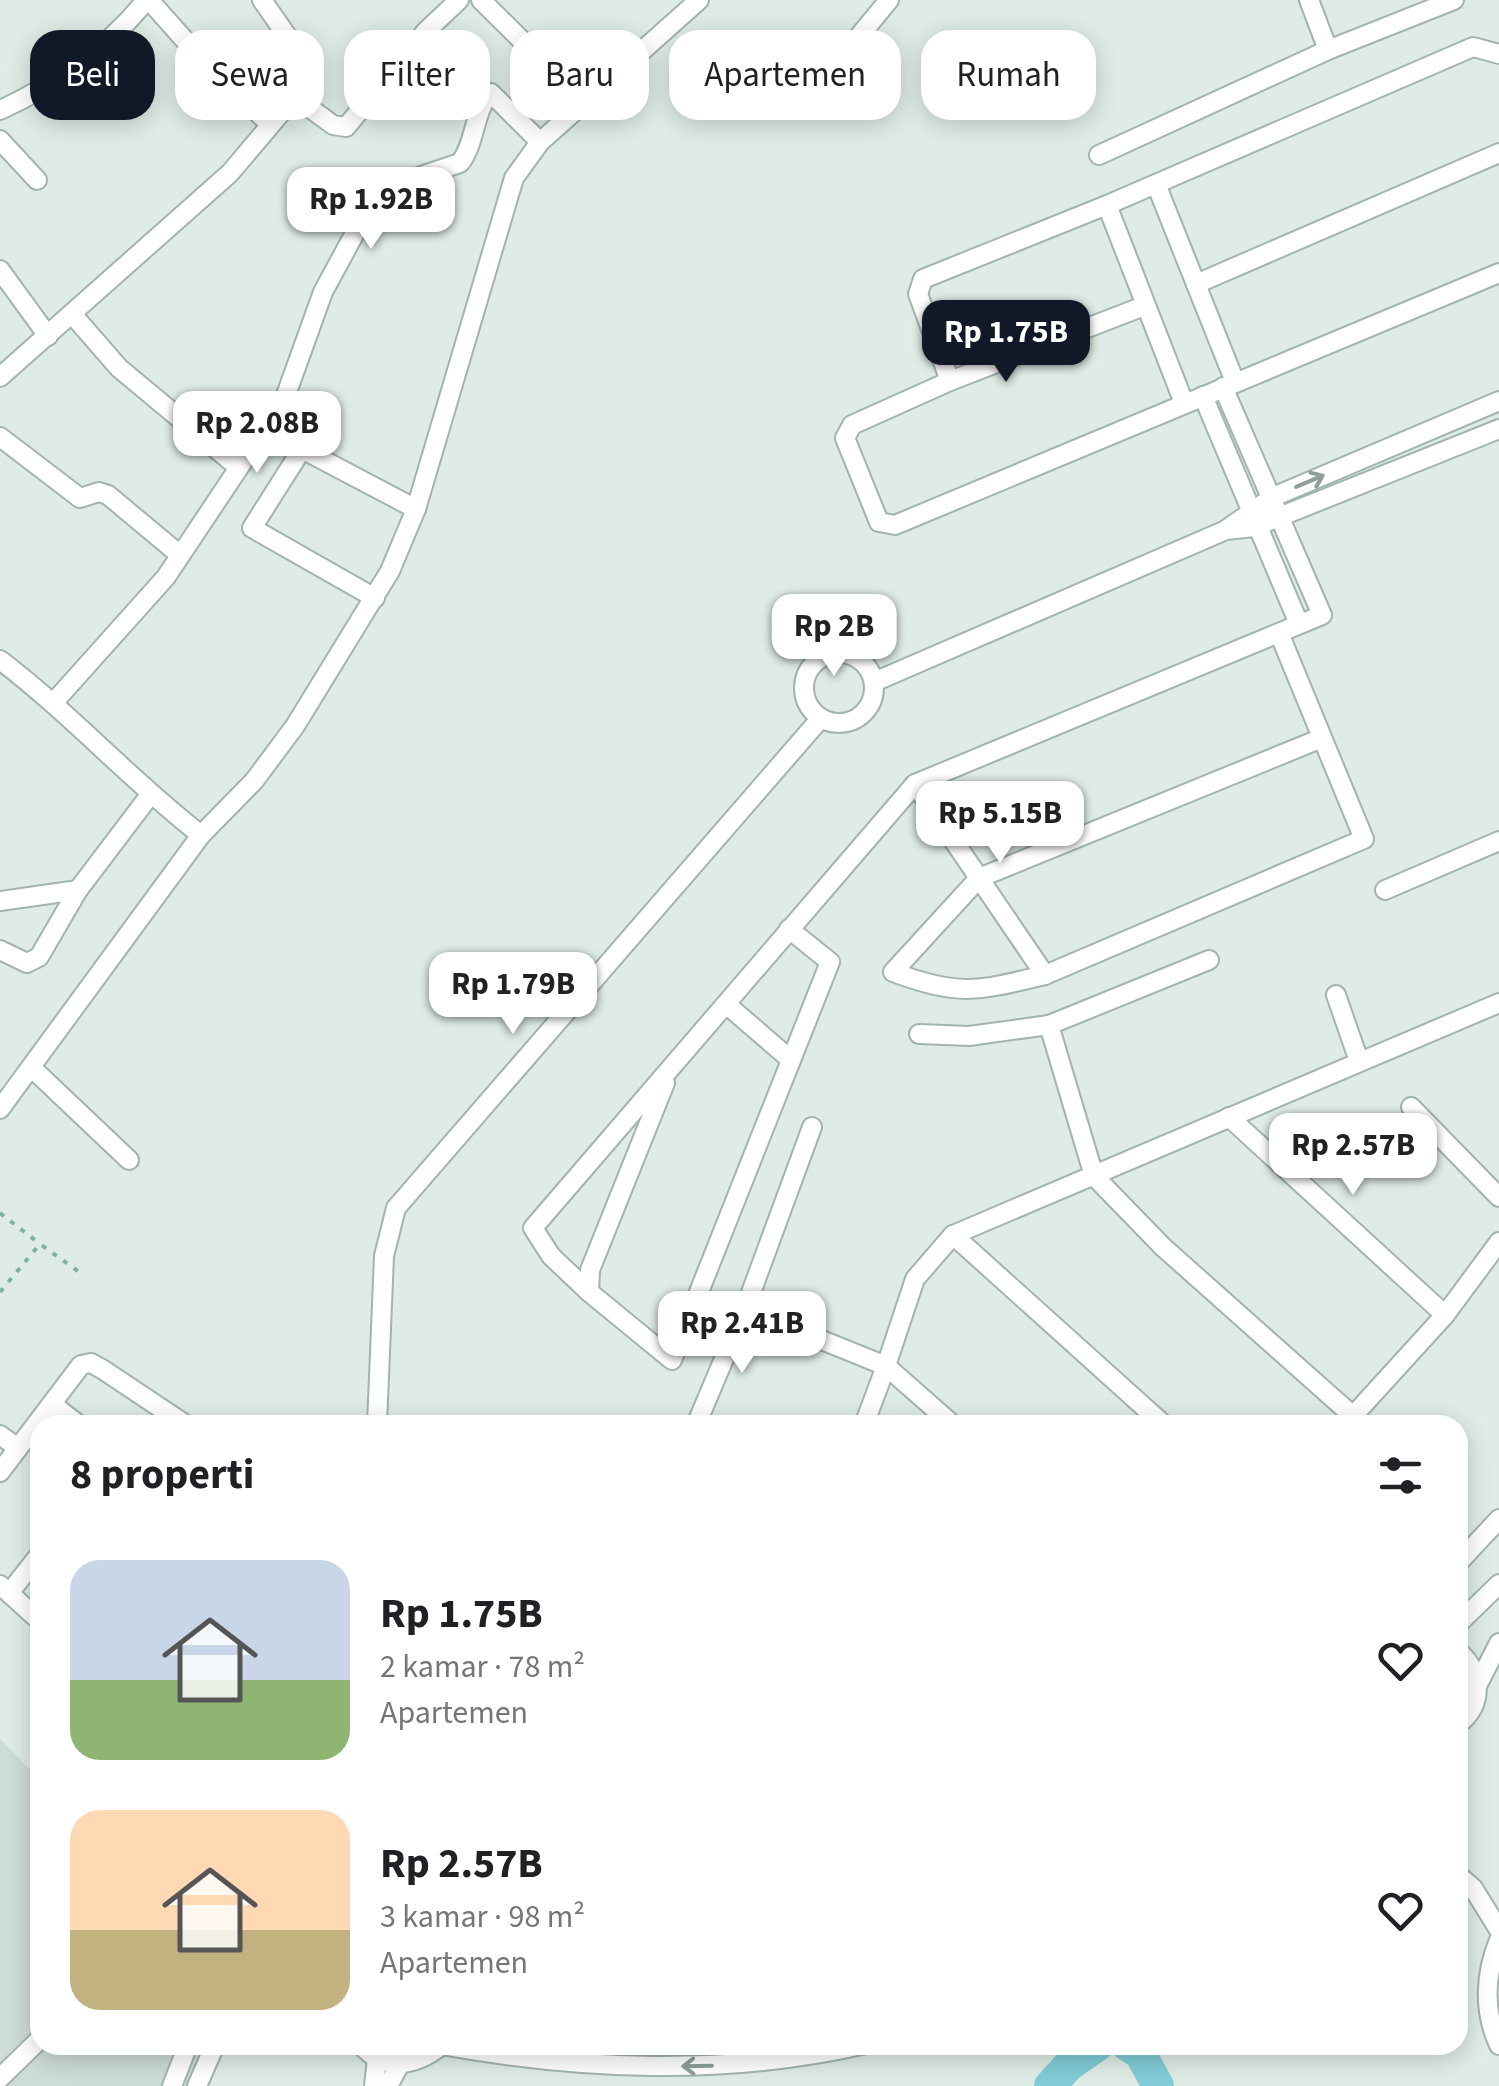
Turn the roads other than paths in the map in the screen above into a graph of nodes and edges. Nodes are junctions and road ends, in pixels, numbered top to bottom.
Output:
1 (147, 0) edge
2 (262, 0) edge
3 (459, 0) edge
4 (481, 0) edge
5 (699, 0) edge
6 (889, 0) edge
7 (1309, 0) edge
8 (1454, 0) edge
9 (282, 30) edge
10 (511, 30) edge
11 (865, 30) edge
12 (649, 45) edge
13 (1328, 50) junction
14 (1499, 54) edge
15 (0, 110) edge
16 (324, 118) edge
17 (273, 120) edge
18 (565, 120) edge
19 (269, 123) junction
20 (0, 140) edge
21 (540, 142) junction
22 (1499, 153) edge
23 (1099, 155) dead end
24 (37, 180) dead end
25 (1156, 184) junction
26 (1106, 205) junction
27 (0, 270) edge
28 (1499, 272) edge
29 (1196, 284) junction
30 (1144, 306) junction
31 (72, 314) junction
32 (48, 336) junction
33 (0, 377) edge
34 (950, 382) junction
35 (1229, 385) junction
36 (1203, 396) junction
37 (1499, 401) edge
38 (1184, 403) junction
39 (1499, 429) edge
40 (0, 436) edge
41 (238, 467) junction
42 (1272, 497) junction
43 (416, 509) junction
44 (1282, 516) junction
45 (1251, 518) junction
46 (180, 555) junction
47 (375, 598) junction
48 (1299, 624) junction
49 (1279, 633) junction
50 (0, 660) edge
51 (874, 682) junction
52 (54, 702) junction
53 (821, 718) junction
54 (1322, 738) junction
55 (915, 784) junction
56 (150, 795) junction
57 (201, 835) junction
58 (1499, 842) edge
59 (979, 878) junction
60 (78, 890) junction
61 (1385, 890) dead end
62 (0, 900) edge
63 (790, 930) junction
64 (0, 950) edge
65 (1209, 960) dead end
66 (1045, 974) junction
67 (1336, 995) dead end
68 (726, 1004) junction
69 (1494, 1011) edge
70 (1050, 1025) junction
71 (920, 1034) dead end
72 (791, 1060) junction
73 (1358, 1060) junction
74 (671, 1067) junction
75 (33, 1069) junction
76 (2, 1103) edge
77 (1411, 1106) dead end
78 (1229, 1117) junction
79 (812, 1127) dead end
80 (129, 1160) dead end
81 (1094, 1176) junction
82 (1499, 1197) edge
83 (954, 1236) junction
84 (1499, 1242) edge
85 (590, 1292) junction
86 (745, 1310) junction
87 (1445, 1315) junction
88 (886, 1366) junction
89 (52, 1404) junction
90 (44, 1415) edge
91 (66, 1415) edge
92 (171, 1415) edge
93 (377, 1415) edge
94 (700, 1415) edge
95 (868, 1415) edge
96 (942, 1415) edge
97 (1153, 1415) edge
98 (1344, 1415) edge
99 (1354, 1415) edge
100 (30, 1432) edge
101 (0, 1434) edge
102 (18, 1448) junction
103 (0, 1472) edge
104 (1499, 1519) edge
105 (1468, 1552) edge
106 (30, 1564) edge
107 (1499, 1584) edge
108 (5, 1588) edge
109 (30, 1612) edge
110 (1468, 1614) edge
111 (1499, 1642) edge
112 (1468, 1660) edge
113 (1478, 1684) junction
114 (1468, 1712) edge
115 (1468, 1884) edge
116 (1499, 1930) edge
117 (1499, 1940) edge
118 (1499, 2045) edge
119 (30, 2048) edge
120 (184, 2055) edge
121 (211, 2055) edge
122 (372, 2055) edge
123 (426, 2055) edge
124 (497, 2055) edge
125 (794, 2055) edge
126 (377, 2059) junction
127 (400, 2064) junction
128 (626, 2067) junction
129 (0, 2078) edge
130 (172, 2086) edge
131 (197, 2086) edge
132 (374, 2086) edge
133 (388, 2086) edge
134 (619, 2086) edge

1 - 15 street
1 - 19 street
2 - 9 street
3 - 16 street
4 - 10 street
5 - 12 street
6 - 11 street
7 - 13 street
8 - 13 street
13 - 23 street
14 - 25 street
17 - 19 street
18 - 21 street
19 - 31 street
20 - 24 street
21 - 41 street
21 - 43 street
22 - 29 street
25 - 26 street
25 - 29 street
26 - 30 street
26 - 34 street
27 - 32 street
28 - 35 street
29 - 35 street
30 - 34 street
30 - 38 street
31 - 32 street
31 - 41 street
32 - 33 street
34 - 38 street
35 - 36 street
35 - 42 street
36 - 38 street
36 - 45 street
42 -> 37 street
39 - 44 street
40 - 46 street
41 - 46 street
42 - 44 street
42 - 45 street
43 - 47 street
43 - 47 street
44 - 45 street
44 - 48 street
45 - 48 street
45 - 51 street
46 - 52 street
47 - 57 street
48 - 49 street
49 - 54 street
49 - 55 street
50 - 52 street
51 - 53 street
51 - 53 street
52 - 56 street
53 - 93 street
54 - 59 street
54 - 66 street
55 - 59 street
55 - 63 street
56 - 57 street
56 - 60 street
57 - 75 street
58 - 61 street
59 - 66 street
59 - 66 street
60 - 62 street
60 - 64 street
63 - 68 street
63 - 72 street
65 - 70 street
67 - 73 street
68 - 72 street
68 - 74 street
69 - 73 street
70 - 71 street
70 - 81 street
72 - 85 street
73 - 78 street
74 - 85 street
74 - 85 street
75 - 76 street
75 - 80 street
77 - 82 street
78 - 81 street
78 - 87 street
79 - 86 street
81 - 83 street
81 - 98 street
83 - 88 street
83 - 97 street
84 - 87 street
86 - 88 street
86 - 94 street
87 - 99 street
88 - 95 street
88 - 96 street
89 - 90 street
89 - 91 street
89 - 92 street
100 - 102 street
101 - 102 street
102 - 103 street
104 - 105 street
106 - 108 street
107 - 110 street
108 - 109 street
111 - 113 street
112 - 113 street
113 - 114 street
115 - 116 street
117 - 118 street
119 - 129 street
120 - 130 street
121 - 131 street
122 - 126 street
123 - 127 street
124 - 128 street
125 -> 128 street
126 - 127 street
126 - 132 street
127 - 133 street
128 - 134 street

